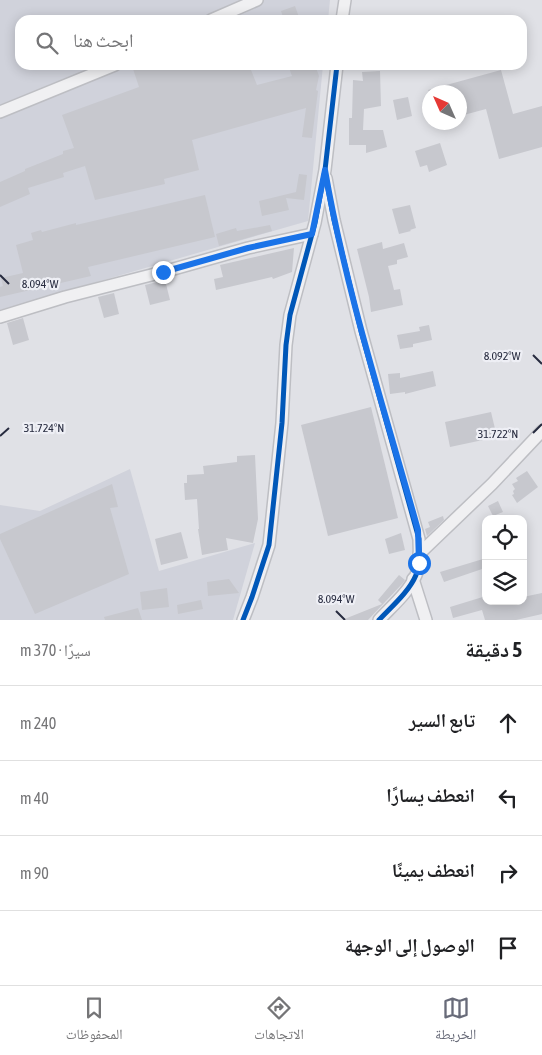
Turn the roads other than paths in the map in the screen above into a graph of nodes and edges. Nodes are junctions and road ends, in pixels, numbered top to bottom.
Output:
1 (257, 0) edge
2 (345, 0) edge
3 (222, 15) edge
4 (343, 15) edge
5 (103, 70) edge
6 (336, 70) edge
7 (0, 112) edge
8 (325, 170) junction
9 (312, 234) junction
10 (0, 317) edge
11 (542, 431) edge
12 (419, 554) junction
13 (413, 579) junction
14 (243, 620) edge
15 (379, 620) edge
16 (426, 620) edge

1 - 3 street
2 - 4 street
5 - 7 street
6 - 8 street
8 - 9 street
8 - 12 street
9 - 10 street
9 - 14 street
11 - 12 street
12 - 13 street
13 - 15 street
13 - 16 street

